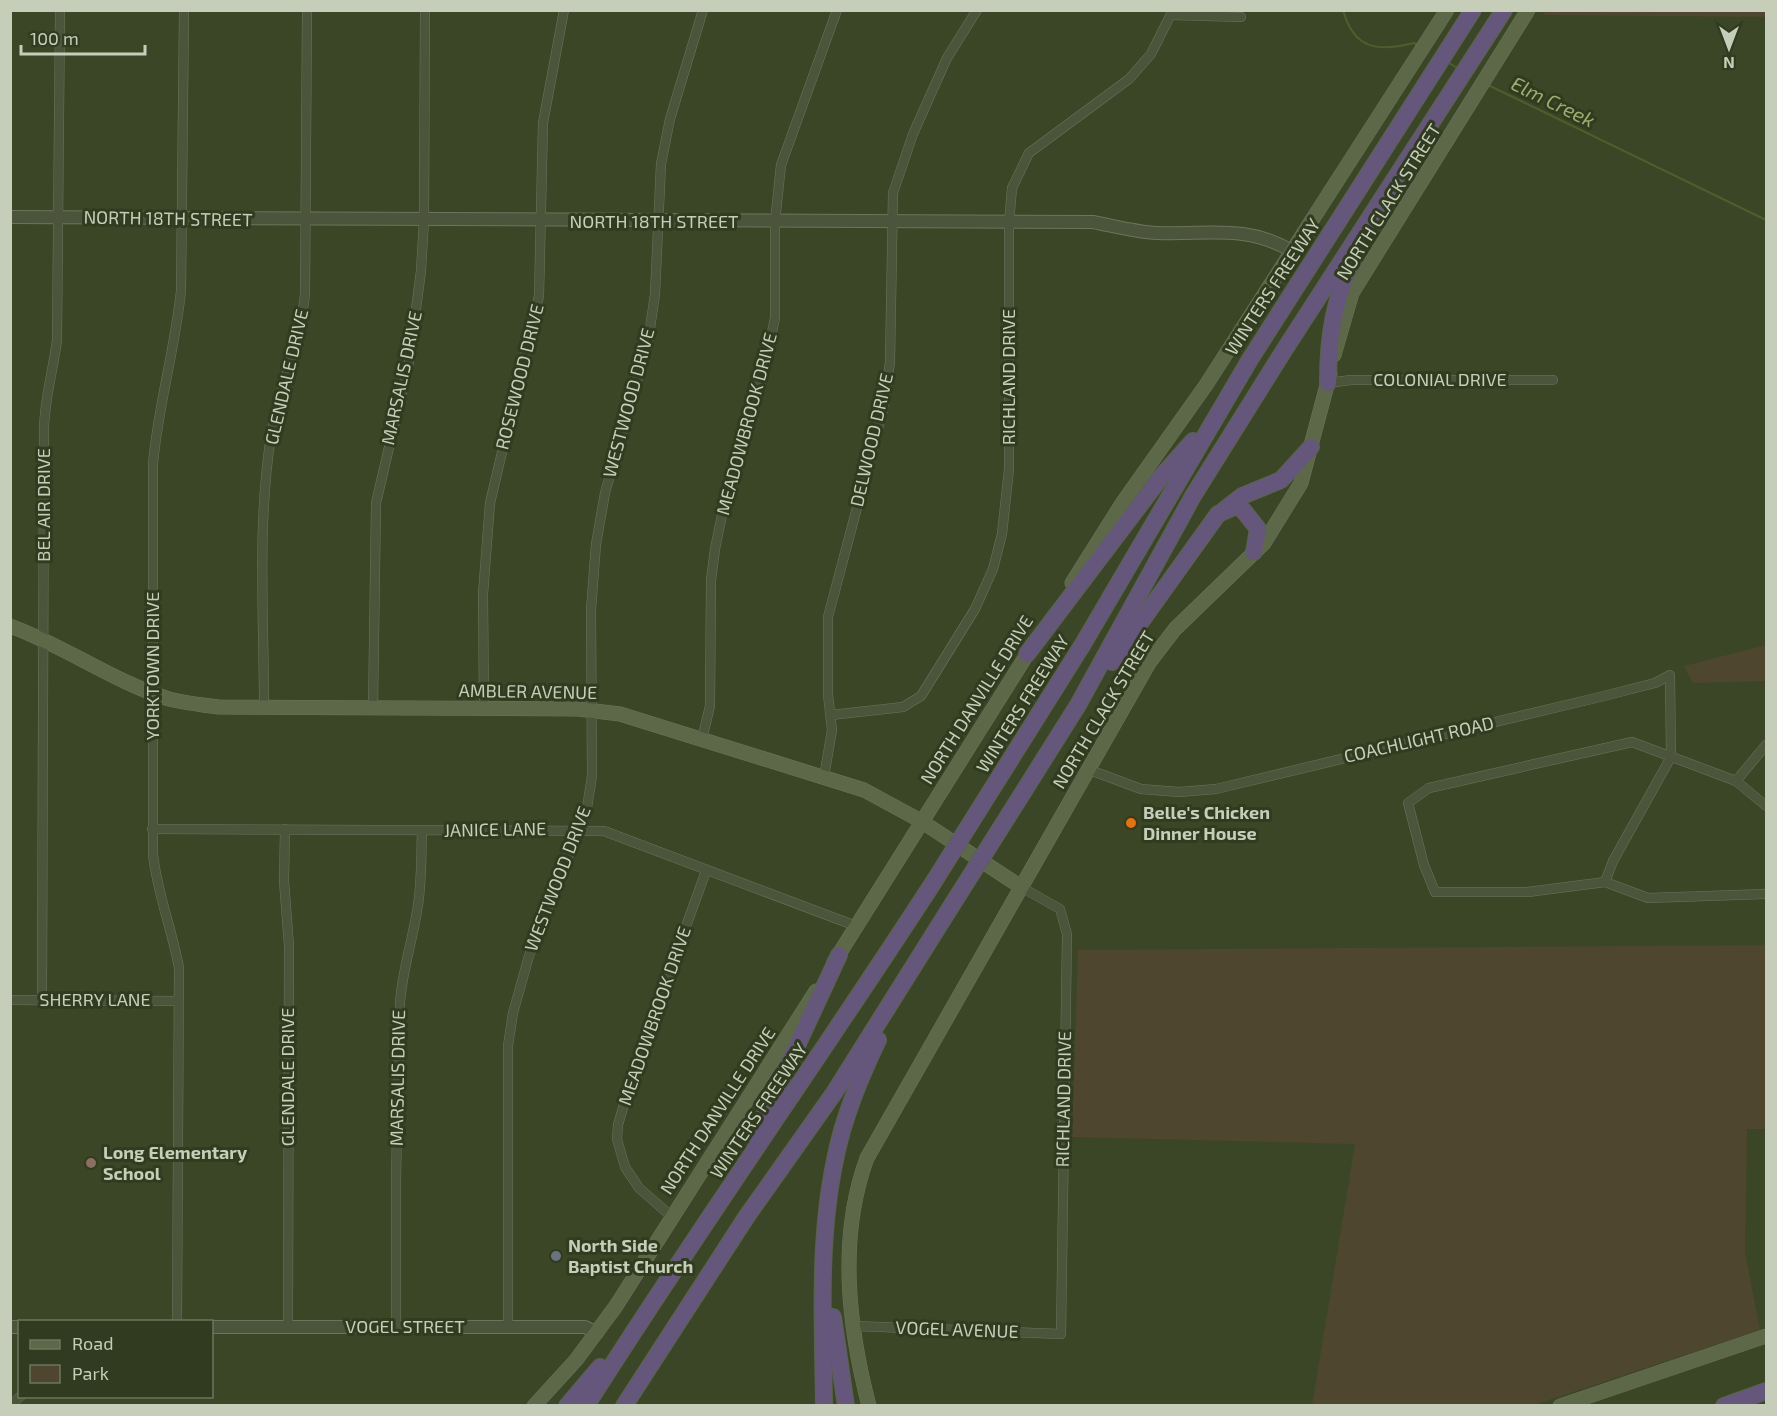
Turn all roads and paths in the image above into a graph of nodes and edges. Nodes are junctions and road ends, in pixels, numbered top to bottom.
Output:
1 (60, 10) edge
2 (184, 10) edge
3 (307, 10) edge
4 (425, 10) edge
5 (564, 10) edge
6 (703, 10) edge
7 (837, 10) edge
8 (977, 10) edge
9 (1447, 10) edge
10 (1473, 10) edge
11 (1504, 10) edge
12 (1528, 10) edge
13 (1172, 13) edge
14 (1241, 16) dead end
15 (1377, 207) junction
16 (10, 217) edge
17 (59, 218) junction
18 (182, 219) junction
19 (306, 220) junction
20 (424, 220) junction
21 (540, 222) junction
22 (658, 222) junction
23 (775, 222) junction
24 (892, 222) junction
25 (1009, 223) junction
26 (1292, 251) junction
27 (1553, 380) dead end
28 (1328, 383) junction
29 (1218, 414) junction
30 (1311, 447) junction
31 (1218, 514) junction
32 (1254, 552) junction
33 (10, 626) edge
34 (44, 639) junction
35 (1027, 654) junction
36 (153, 692) junction
37 (1078, 705) junction
38 (264, 707) junction
39 (484, 708) junction
40 (373, 709) junction
41 (592, 710) junction
42 (831, 715) junction
43 (702, 739) junction
44 (1767, 745) edge
45 (1671, 757) junction
46 (1087, 769) junction
47 (824, 777) junction
48 (1736, 781) junction
49 (1767, 806) edge
50 (921, 820) junction
51 (152, 829) junction
52 (285, 829) junction
53 (580, 829) junction
54 (422, 831) junction
55 (706, 871) junction
56 (1605, 882) junction
57 (1021, 887) junction
58 (1767, 894) edge
59 (856, 926) junction
60 (839, 954) junction
61 (920, 958) junction
62 (10, 1000) edge
63 (42, 1000) junction
64 (179, 1001) junction
65 (724, 1197) junction
66 (671, 1216) junction
67 (827, 1219) junction
68 (641, 1318) junction
69 (177, 1320) edge
70 (288, 1326) junction
71 (854, 1326) junction
72 (213, 1327) edge
73 (508, 1327) junction
74 (396, 1328) junction
75 (597, 1333) junction
76 (1061, 1334) joint
77 (1767, 1336) edge
78 (1767, 1391) edge
79 (534, 1406) edge
80 (567, 1406) edge
81 (586, 1406) edge
82 (624, 1406) edge
83 (824, 1406) edge
84 (846, 1406) edge
85 (868, 1406) edge
86 (1560, 1406) edge
87 (1724, 1406) edge

1 - 17 street, BEL AIR DRIVE
2 - 18 street, YORKTOWN DRIVE
3 - 19 street, GLENDALE DRIVE
4 - 20 street, MARSALIS DRIVE
5 - 21 street, ROSEWOOD DRIVE
6 - 22 street, WESTWOOD DRIVE
7 - 23 street, MEADOWBROOK DRIVE
8 - 24 street, DELWOOD DRIVE
9 - 26 main road, NORTH DANVILLE DRIVE
10 - 29 highway, WINTERS FREEWAY
11 - 15 highway
12 - 28 main road, NORTH CLACK STREET
13 - 14 street
13 - 25 street, RICHLAND DRIVE
15 - 28 highway
15 - 37 highway
16 - 17 street, NORTH 18TH STREET
17 - 18 street, NORTH 18TH STREET
17 - 34 street, BEL AIR DRIVE
18 - 19 street, NORTH 18TH STREET
18 - 36 street, YORKTOWN DRIVE
19 - 20 street, NORTH 18TH STREET
19 - 38 street, GLENDALE DRIVE
20 - 21 street, NORTH 18TH STREET
20 - 40 street, MARSALIS DRIVE
21 - 22 street, NORTH 18TH STREET
21 - 39 street, ROSEWOOD DRIVE
22 - 23 street, NORTH 18TH STREET
22 - 41 street, WESTWOOD DRIVE
23 - 24 street, NORTH 18TH STREET
23 - 43 street, MEADOWBROOK DRIVE
24 - 25 street, NORTH 18TH STREET
24 - 42 street, DELWOOD DRIVE
25 - 26 street, NORTH 18TH STREET
25 - 42 street, RICHLAND DRIVE
26 - 35 main road, NORTH DANVILLE DRIVE
27 - 28 street, COLONIAL DRIVE
28 - 30 main road, NORTH CLACK STREET
29 - 35 highway
29 - 65 highway, WINTERS FREEWAY, bridge
30 - 31 highway
30 - 32 main road, NORTH CLACK STREET
31 - 32 highway
31 - 37 highway
32 - 46 main road, NORTH CLACK STREET
33 - 34 main road, AMBLER AVENUE
34 - 36 main road, AMBLER AVENUE
34 - 63 street, BEL AIR DRIVE
35 - 50 main road, NORTH DANVILLE DRIVE
36 - 38 main road, AMBLER AVENUE
36 - 51 street, YORKTOWN DRIVE
37 - 61 highway, bridge
38 - 40 main road, AMBLER AVENUE
39 - 40 main road, AMBLER AVENUE
39 - 41 main road, AMBLER AVENUE
41 - 43 main road, AMBLER AVENUE
41 - 53 street, WESTWOOD DRIVE
42 - 47 street, DELWOOD DRIVE
43 - 47 main road, AMBLER AVENUE
44 - 48 street
45 - 46 street, COACHLIGHT ROAD
45 - 48 street
45 - 56 street
45 - 56 street
46 - 57 main road, NORTH CLACK STREET
47 - 50 main road, AMBLER AVENUE
48 - 49 street
50 - 57 main road, AMBLER AVENUE
50 - 59 main road, NORTH DANVILLE DRIVE
51 - 52 street, JANICE LANE
51 - 64 street, YORKTOWN DRIVE
52 - 54 street, JANICE LANE
52 - 70 street, GLENDALE DRIVE
53 - 54 street, JANICE LANE
53 - 55 street, JANICE LANE
53 - 73 street, WESTWOOD DRIVE
54 - 74 street, MARSALIS DRIVE
55 - 59 street, JANICE LANE
55 - 66 street, MEADOWBROOK DRIVE
56 - 58 street
57 - 71 main road, NORTH CLACK STREET
57 - 76 street, RICHLAND DRIVE
59 - 60 main road, NORTH DANVILLE DRIVE
60 - 65 highway
60 - 66 main road, NORTH DANVILLE DRIVE
61 - 67 highway
61 - 82 highway
62 - 63 street, SHERRY LANE
63 - 64 street, SHERRY LANE
64 - 69 street, YORKTOWN DRIVE
65 - 68 highway, WINTERS FREEWAY
66 - 75 main road, NORTH DANVILLE DRIVE
67 - 83 highway
67 - 84 highway
68 - 80 highway
68 - 81 highway, WINTERS FREEWAY
70 - 72 street, VOGEL STREET
70 - 74 street, VOGEL STREET
71 - 76 street, VOGEL AVENUE
71 - 85 main road, NORTH CLACK STREET
73 - 74 street, VOGEL STREET
73 - 75 street, VOGEL STREET
75 - 79 main road, NORTH DANVILLE DRIVE
77 - 86 main road
78 - 87 highway

